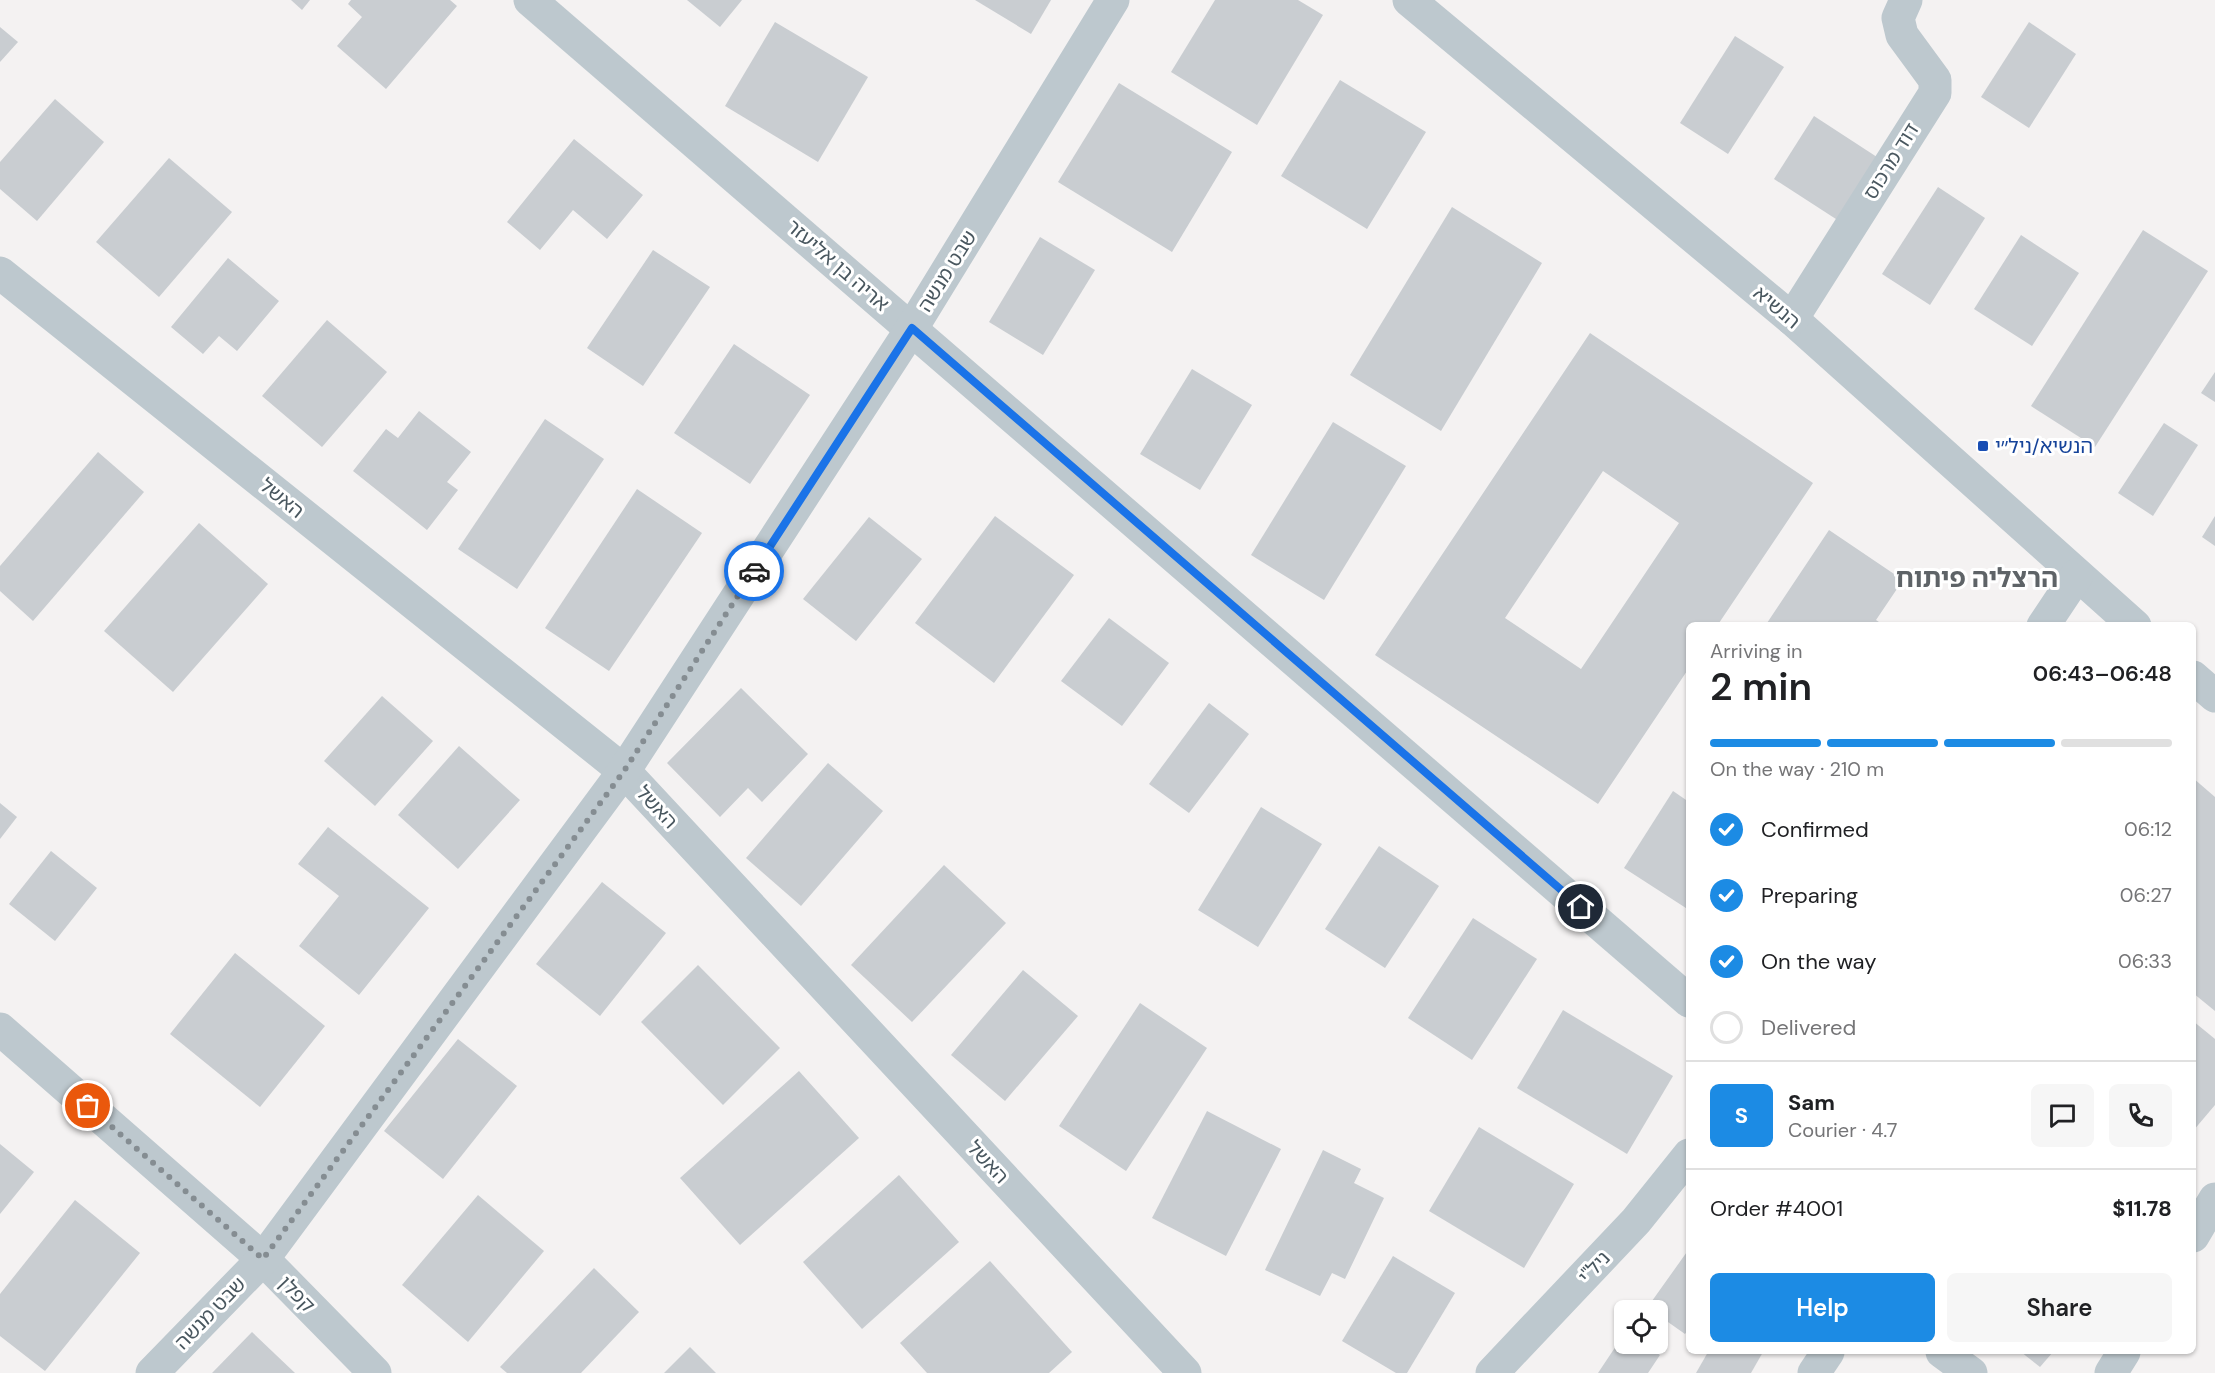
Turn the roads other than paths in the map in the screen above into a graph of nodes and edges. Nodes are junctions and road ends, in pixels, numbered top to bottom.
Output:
1 (530, 0) edge
2 (1113, 0) edge
3 (1409, 0) edge
4 (1906, 0) edge
5 (0, 273) edge
6 (1792, 319) junction
7 (912, 328) junction
8 (2077, 575) junction
9 (2046, 622) edge
10 (2130, 622) edge
11 (2196, 680) edge
12 (2215, 696) edge
13 (624, 771) junction
14 (1686, 998) edge
15 (0, 1029) edge
16 (1686, 1159) edge
17 (2215, 1199) edge
18 (2196, 1231) edge
19 (263, 1259) junction
20 (1826, 1354) edge
21 (1945, 1354) edge
22 (2123, 1354) edge
23 (152, 1373) edge
24 (375, 1373) edge
25 (1185, 1373) edge
26 (1492, 1373) edge
27 (1814, 1373) edge
28 (1971, 1373) edge
29 (2111, 1373) edge

1 - 7 street, אריה בן אליעזר
2 - 7 street, שבט מנשה
3 - 6 street, הנשיא
4 - 6 street, דוד מרכוס
5 - 13 street, האשל
6 - 8 street, הנשיא
7 - 13 street, שבט מנשה
7 - 14 street, אריה בן אליעזר
8 - 9 street
8 - 10 street, הנשיא
11 - 12 street
13 - 19 street, שבט מנשה
13 - 25 street, האשל
15 - 19 street, קפלן
16 - 26 street, ניל"י
17 - 18 street
19 - 23 street, שבט מנשה
19 - 24 street, קפלן
20 - 27 street
21 - 28 street
22 - 29 street

